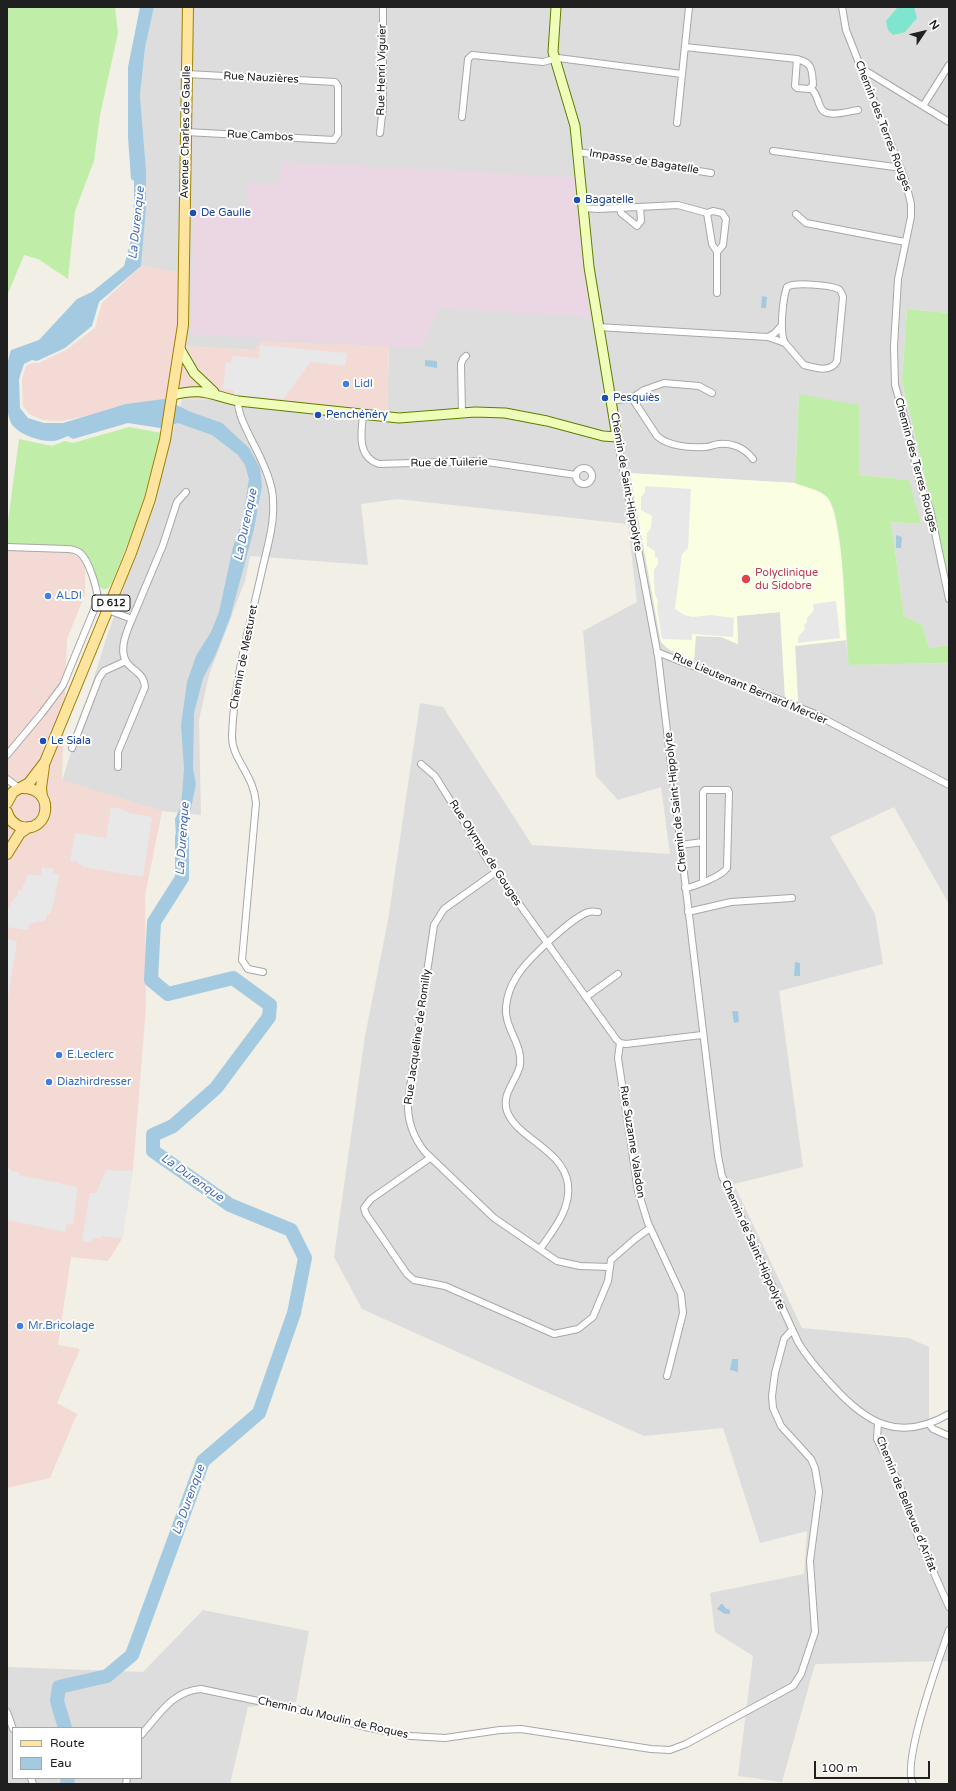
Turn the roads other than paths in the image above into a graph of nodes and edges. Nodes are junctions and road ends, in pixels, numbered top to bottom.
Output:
1 (188, 7) edge
2 (383, 7) edge
3 (556, 7) edge
4 (689, 7) edge
5 (842, 7) edge
6 (685, 47) junction
7 (554, 59) junction
8 (797, 59) junction
9 (949, 64) edge
10 (862, 72) junction
11 (187, 74) junction
12 (682, 74) junction
13 (812, 88) junction
14 (923, 106) junction
15 (858, 110) dead end
16 (462, 117) dead end
17 (677, 122) dead end
18 (949, 122) edge
19 (186, 132) junction
20 (380, 133) dead end
21 (334, 140) joint
22 (773, 151) dead end
23 (578, 152) junction
24 (899, 166) junction
25 (711, 173) dead end
26 (640, 207) junction
27 (583, 208) junction
28 (620, 208) junction
29 (707, 213) junction
30 (796, 214) dead end
31 (905, 242) junction
32 (718, 252) junction
33 (717, 293) dead end
34 (782, 325) junction
35 (598, 327) junction
36 (768, 337) junction
37 (785, 343) junction
38 (180, 349) junction
39 (466, 356) dead end
40 (215, 393) junction
41 (712, 393) dead end
42 (172, 398) junction
43 (632, 398) junction
44 (238, 401) junction
45 (611, 401) junction
46 (462, 413) junction
47 (363, 415) junction
48 (617, 437) junction
49 (753, 459) dead end
50 (576, 475) dead end
51 (186, 492) dead end
52 (7, 547) edge
53 (949, 599) edge
54 (108, 610) junction
55 (132, 619) junction
56 (657, 652) junction
57 (126, 662) junction
58 (72, 748) dead end
59 (7, 754) edge
60 (45, 762) junction
61 (421, 764) dead end
62 (118, 767) dead end
63 (7, 779) edge
64 (949, 785) edge
65 (21, 789) junction
66 (42, 797) junction
67 (7, 798) edge
68 (9, 816) edge
69 (30, 827) junction
70 (680, 845) junction
71 (703, 845) junction
72 (7, 853) edge
73 (496, 872) junction
74 (703, 881) junction
75 (685, 888) junction
76 (792, 898) dead end
77 (598, 912) dead end
78 (688, 912) junction
79 (547, 944) junction
80 (263, 972) dead end
81 (618, 974) dead end
82 (586, 997) junction
83 (702, 1035) junction
84 (620, 1043) junction
85 (430, 1158) junction
86 (650, 1228) junction
87 (540, 1249) junction
88 (610, 1266) junction
89 (792, 1330) junction
90 (667, 1376) dead end
91 (949, 1414) edge
92 (878, 1423) junction
93 (929, 1424) junction
94 (949, 1436) edge
95 (949, 1607) edge
96 (949, 1630) edge
97 (7, 1712) edge
98 (12, 1727) edge
99 (142, 1734) edge
100 (913, 1784) edge

1 - 11 main road, Avenue Charles de Gaulle / D 612
2 - 20 street, Rue Henri Viguier
3 - 7 street, Chemin de Saint-Hippolyte
4 - 6 street
5 - 10 street, Chemin des Terres Rouges
6 - 8 street
6 - 12 street
7 - 12 street
7 - 16 street
7 - 23 street, Chemin de Saint-Hippolyte
8 - 13 street
8 - 13 street
9 - 14 street
10 - 14 street
10 - 24 street, Chemin des Terres Rouges
11 - 19 main road, Avenue Charles de Gaulle / D 612
11 - 21 street, Rue Nauzières
12 - 17 street
13 - 15 street
14 - 18 street
19 - 21 street, Rue Cambos
19 - 38 main road, Avenue Charles de Gaulle / D 612
22 - 24 street
23 - 25 street, Impasse de Bagatelle
23 - 27 street, Chemin de Saint-Hippolyte
24 - 31 street, Chemin des Terres Rouges
26 - 28 street
26 - 28 street
26 - 29 street
27 - 28 street
27 - 35 street, Chemin de Saint-Hippolyte
29 - 32 street
29 - 32 street
30 - 31 street
31 - 53 street, Chemin des Terres Rouges
32 - 33 street
34 - 36 street
34 - 37 street
34 - 37 street
35 - 36 street
35 - 45 street, Chemin de Saint-Hippolyte
36 - 37 street
38 - 40 street
38 - 42 main road, Avenue Charles de Gaulle / D 612
39 - 46 street
40 - 42 street
40 - 44 street
41 - 43 street
42 - 54 main road, D 612
43 - 45 street
43 - 49 street
44 - 47 street
44 - 80 street, Chemin de Mesturet
45 - 48 street, Chemin de Saint-Hippolyte
46 - 47 street
46 - 48 street
47 - 50 street, Rue de Tuilerie
48 - 56 street, Chemin de Saint-Hippolyte
51 - 55 street
52 - 59 street
54 - 55 street
54 - 60 main road, D 612
55 - 57 street
56 - 64 street, Rue Lieutenant Bernard Mercier
56 - 70 street, Chemin de Saint-Hippolyte
57 - 58 street
57 - 62 street
60 - 65 main road, D 612
60 - 66 main road, D 612
61 - 73 street, Rue Olympe de Gouges
63 - 65 street
65 - 66 main road
65 - 67 main road
66 - 69 main road
68 - 69 main road
68 - 72 main road
69 - 72 main road
70 - 71 street
70 - 75 street, Chemin de Saint-Hippolyte
71 - 74 street
71 - 74 street
73 - 79 street, Rue Olympe de Gouges
73 - 85 street, Rue Jacqueline de Romilly
74 - 75 street
75 - 78 street, Chemin de Saint-Hippolyte
76 - 78 street
77 - 79 street
78 - 83 street, Chemin de Saint-Hippolyte
79 - 82 street, Rue Olympe de Gouges
79 - 87 street
81 - 82 street
82 - 84 street, Rue Olympe de Gouges
83 - 84 street
83 - 89 street, Chemin de Saint-Hippolyte
84 - 86 street, Rue Suzanne Valadon
85 - 87 street, Rue Jacqueline de Romilly
85 - 88 street
86 - 88 street
86 - 90 street, Rue Suzanne Valadon
87 - 88 street, Rue Jacqueline de Romilly
89 - 92 street, Chemin de Saint-Hippolyte
89 - 99 street, Chemin du Moulin de Roques
91 - 93 street
92 - 93 street
92 - 95 street, Chemin de Bellevue d'Arifat
93 - 94 street
96 - 100 street
97 - 98 street

